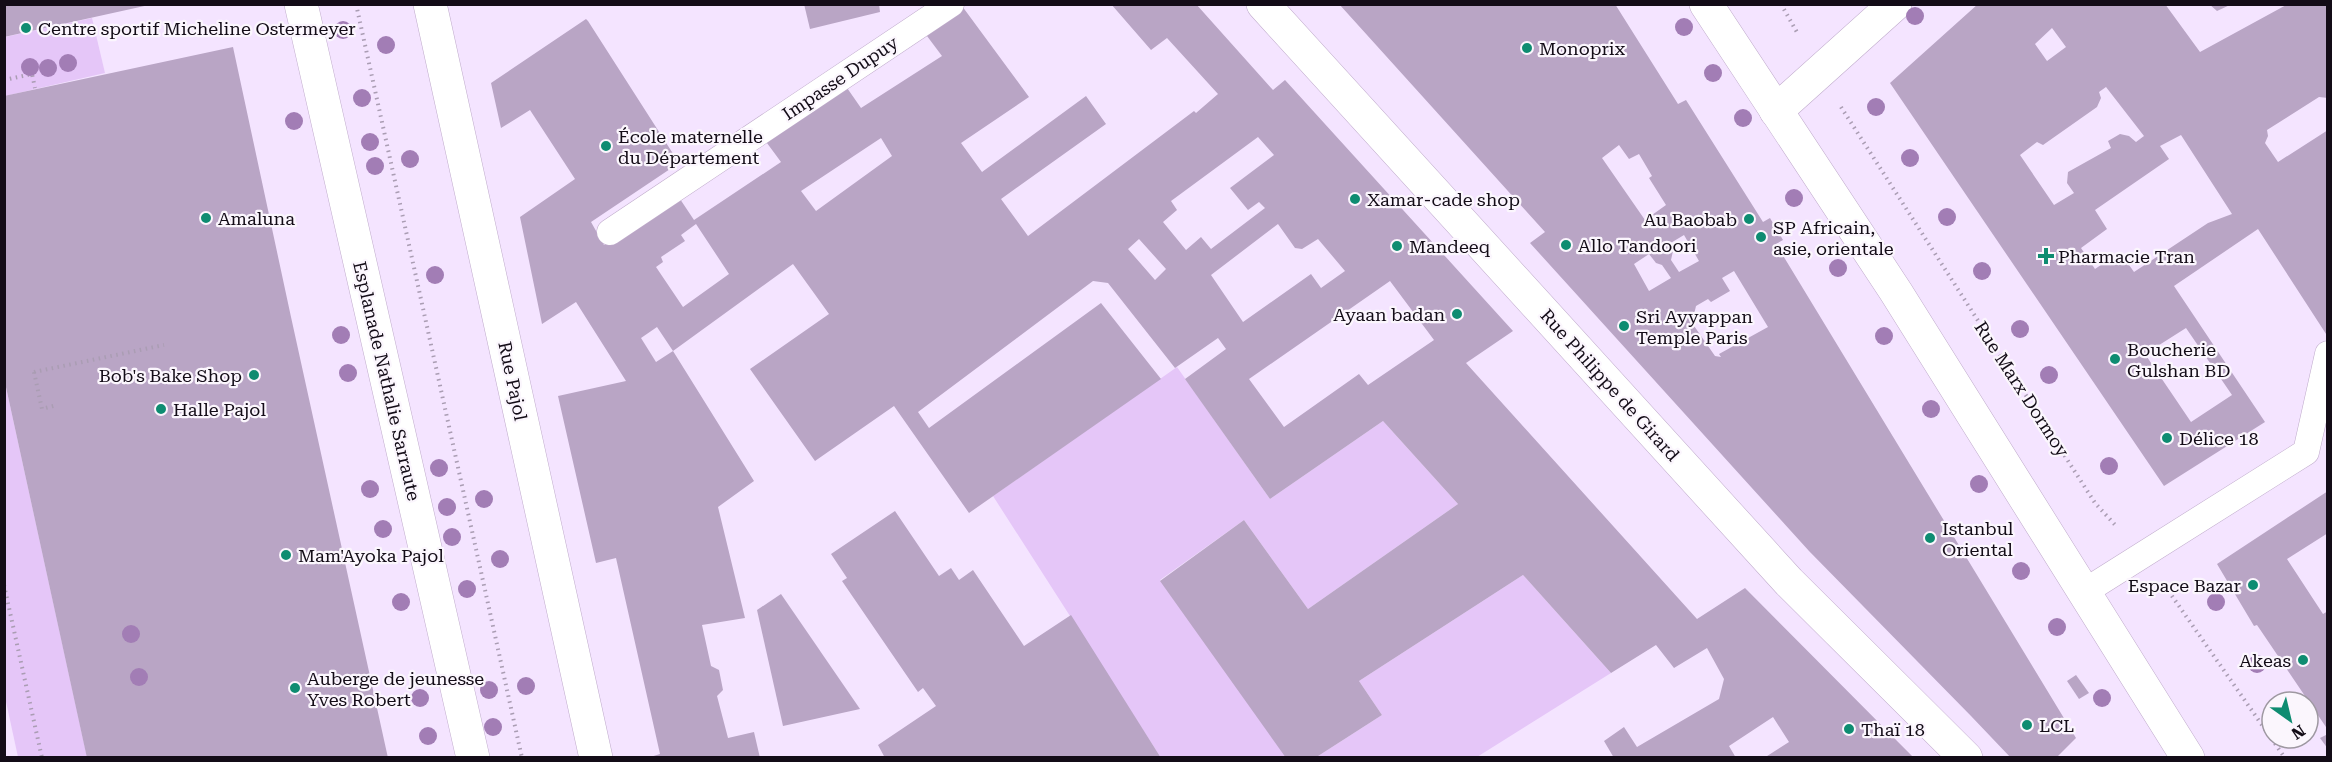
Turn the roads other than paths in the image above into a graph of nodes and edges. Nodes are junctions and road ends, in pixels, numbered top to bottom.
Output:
1 (301, 4) edge
2 (430, 4) edge
3 (951, 4) edge
4 (1263, 4) edge
5 (1706, 4) edge
6 (1895, 4) edge
7 (1776, 111) junction
8 (610, 232) dead end
9 (2328, 354) edge
10 (2084, 592) junction
11 (472, 758) edge
12 (596, 758) edge
13 (1966, 758) edge
14 (2188, 758) edge

1 - 11 street, Esplanade Nathalie Sarraute
2 - 12 street, Rue Pajol
3 - 8 lane, Impasse Dupuy
4 - 13 street, Rue Philippe de Girard
5 - 7 street
6 - 7 street
7 - 10 street
9 - 10 lane
10 - 14 street

